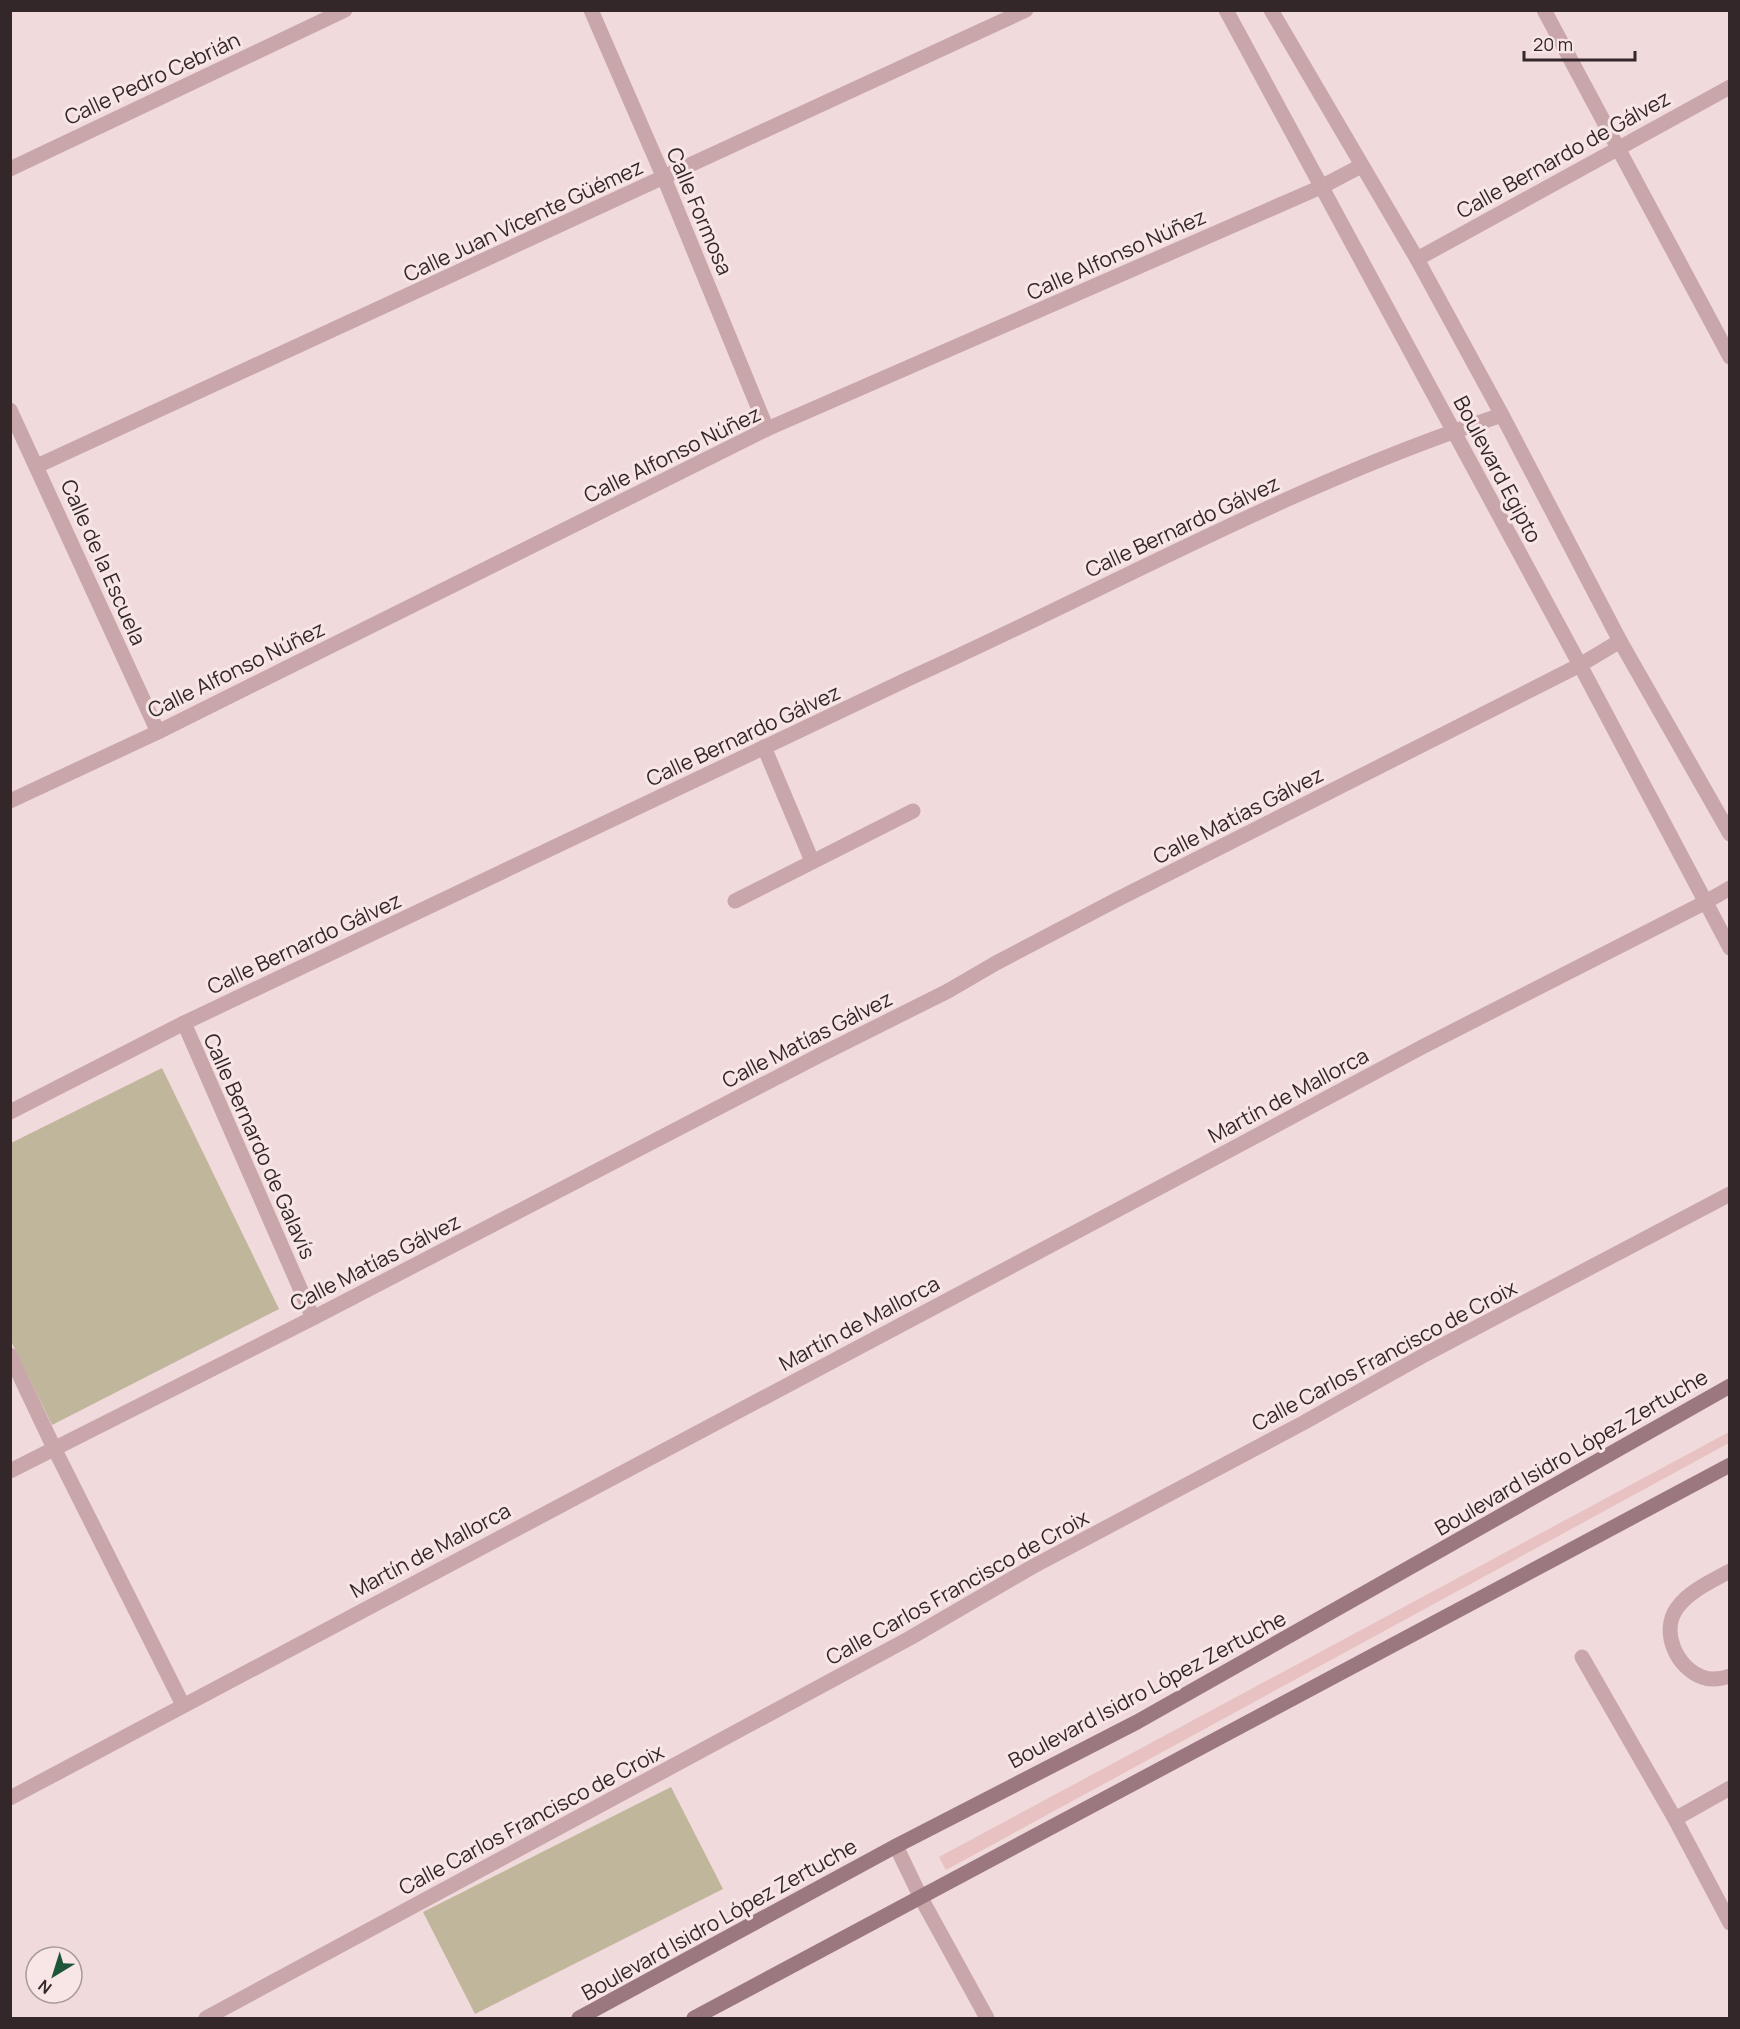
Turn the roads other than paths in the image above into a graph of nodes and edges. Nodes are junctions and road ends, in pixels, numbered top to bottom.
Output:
1 (345, 10) edge
2 (591, 10) edge
3 (1026, 10) edge
4 (1226, 10) edge
5 (1272, 10) edge
6 (1544, 10) edge
7 (1730, 87) edge
8 (1618, 146) junction
9 (1361, 166) junction
10 (10, 169) edge
11 (664, 178) junction
12 (1321, 187) junction
13 (1417, 259) junction
14 (1730, 357) edge
15 (10, 410) edge
16 (1502, 415) junction
17 (767, 429) junction
18 (1453, 431) junction
19 (37, 466) junction
20 (1620, 641) junction
21 (1580, 665) junction
22 (158, 732) junction
23 (764, 747) junction
24 (10, 801) edge
25 (913, 812) dead end
26 (1730, 834) edge
27 (812, 861) junction
28 (1730, 888) edge
29 (735, 901) dead end
30 (1704, 903) junction
31 (1730, 948) edge
32 (183, 1023) junction
33 (10, 1112) edge
34 (1730, 1194) edge
35 (313, 1318) junction
36 (10, 1355) edge
37 (1730, 1386) edge
38 (54, 1448) junction
39 (1730, 1465) edge
40 (10, 1471) edge
41 (1730, 1571) edge
42 (1582, 1657) dead end
43 (1730, 1677) edge
44 (183, 1705) junction
45 (1730, 1788) edge
46 (10, 1798) edge
47 (1674, 1819) junction
48 (897, 1846) junction
49 (921, 1898) junction
50 (1730, 1923) edge
51 (206, 2019) edge
52 (579, 2019) edge
53 (694, 2019) edge
54 (987, 2019) edge

1 - 10 street, Calle Pedro Cebrián
2 - 11 street, Calle Formosa
3 - 11 street, Calle Juan Vicente Güémez
4 - 12 street, Boulevard Egipto
5 - 9 street, Boulevard Egipto
6 - 8 street
7 - 8 street, Calle Bernardo de Gálvez
8 - 13 street, Calle Bernardo de Gálvez
8 - 14 street
9 - 12 street, Calle Alfonso Núñez
9 - 13 street, Boulevard Egipto
11 - 17 street, Calle Formosa
11 - 19 street, Calle Juan Vicente Güémez
12 - 17 street, Calle Alfonso Núñez
12 - 18 street, Boulevard Egipto
13 - 16 street, Boulevard Egipto
15 - 19 street, Calle de la Escuela
16 - 18 street, Calle Bernardo Gálvez
16 - 20 street, Boulevard Egipto
17 - 22 street, Calle Alfonso Núñez
18 - 21 street, Boulevard Egipto
18 - 23 street, Calle Bernardo Gálvez
19 - 22 street, Calle de la Escuela
20 - 21 street, Calle Matías Gálvez
20 - 26 street, Boulevard Egipto
21 - 30 street, Boulevard Egipto
21 - 35 street, Calle Matías Gálvez
22 - 24 street, Calle Alfonso Núñez
23 - 27 street
23 - 32 street, Calle Bernardo Gálvez
25 - 27 street
27 - 29 street
28 - 30 street, Martín de Mallorca
30 - 31 street, Boulevard Egipto
30 - 44 street, Martín de Mallorca
32 - 33 street, Calle Bernardo Gálvez
32 - 35 street, Calle Bernardo de Galavís
34 - 51 street, Calle Carlos Francisco de Croix
35 - 38 street, Calle Matías Gálvez
36 - 38 street
37 - 48 main road, Boulevard Isidro López Zertuche
38 - 40 street, Calle Matías Gálvez
38 - 44 street
39 - 49 main road
41 - 43 street
42 - 47 street
44 - 46 street, Martín de Mallorca
45 - 47 street
47 - 50 street
48 - 49 street
48 - 52 main road, Boulevard Isidro López Zertuche
49 - 53 main road
49 - 54 street

